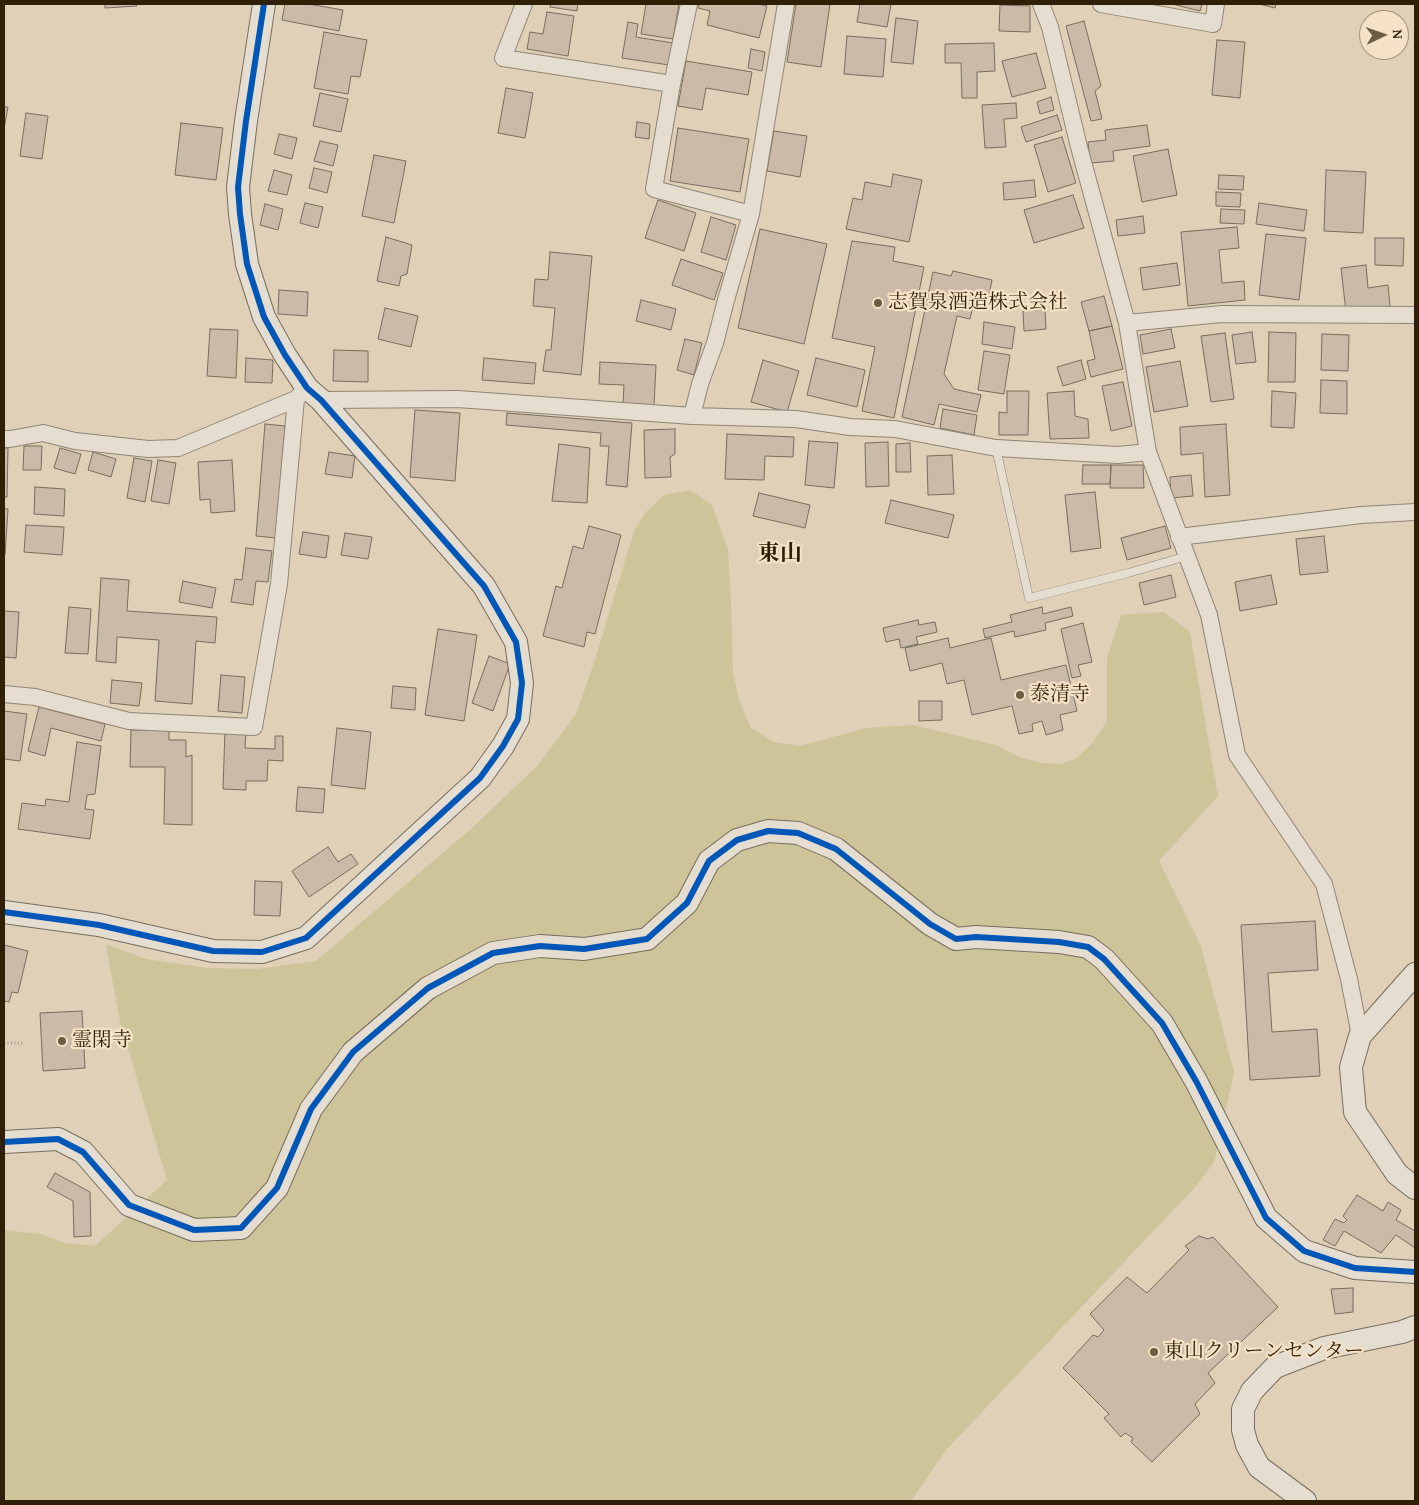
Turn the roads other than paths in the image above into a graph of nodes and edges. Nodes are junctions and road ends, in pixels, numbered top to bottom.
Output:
1 (264, 4) edge
2 (524, 4) edge
3 (689, 4) edge
4 (786, 4) edge
5 (1041, 4) edge
6 (1101, 4) edge
7 (1216, 4) edge
8 (672, 84) junction
9 (751, 214) junction
10 (1415, 315) edge
11 (1127, 323) junction
12 (308, 396) junction
13 (692, 416) junction
14 (4, 439) edge
15 (996, 448) junction
16 (1148, 452) junction
17 (1415, 512) edge
18 (1179, 537) junction
19 (1187, 556) junction
20 (4, 694) edge
21 (4, 912) edge
22 (1415, 974) edge
23 (1360, 1036) junction
24 (4, 1142) edge
25 (1415, 1188) edge
26 (1415, 1272) edge
27 (1415, 1326) edge
28 (1305, 1501) edge

1 - 12 street
2 - 8 street
3 - 8 street
4 - 9 street
5 - 11 street
6 - 7 street
8 - 9 street
9 - 13 street
10 - 11 street
11 - 16 street
12 - 13 street
12 - 14 street
12 - 20 street
12 - 21 street
13 - 15 street
15 - 16 street
15 - 19 lane
16 - 18 street
17 - 18 street
18 - 19 street
19 - 23 street
22 - 23 street
23 - 25 street
24 - 26 street
27 - 28 street

